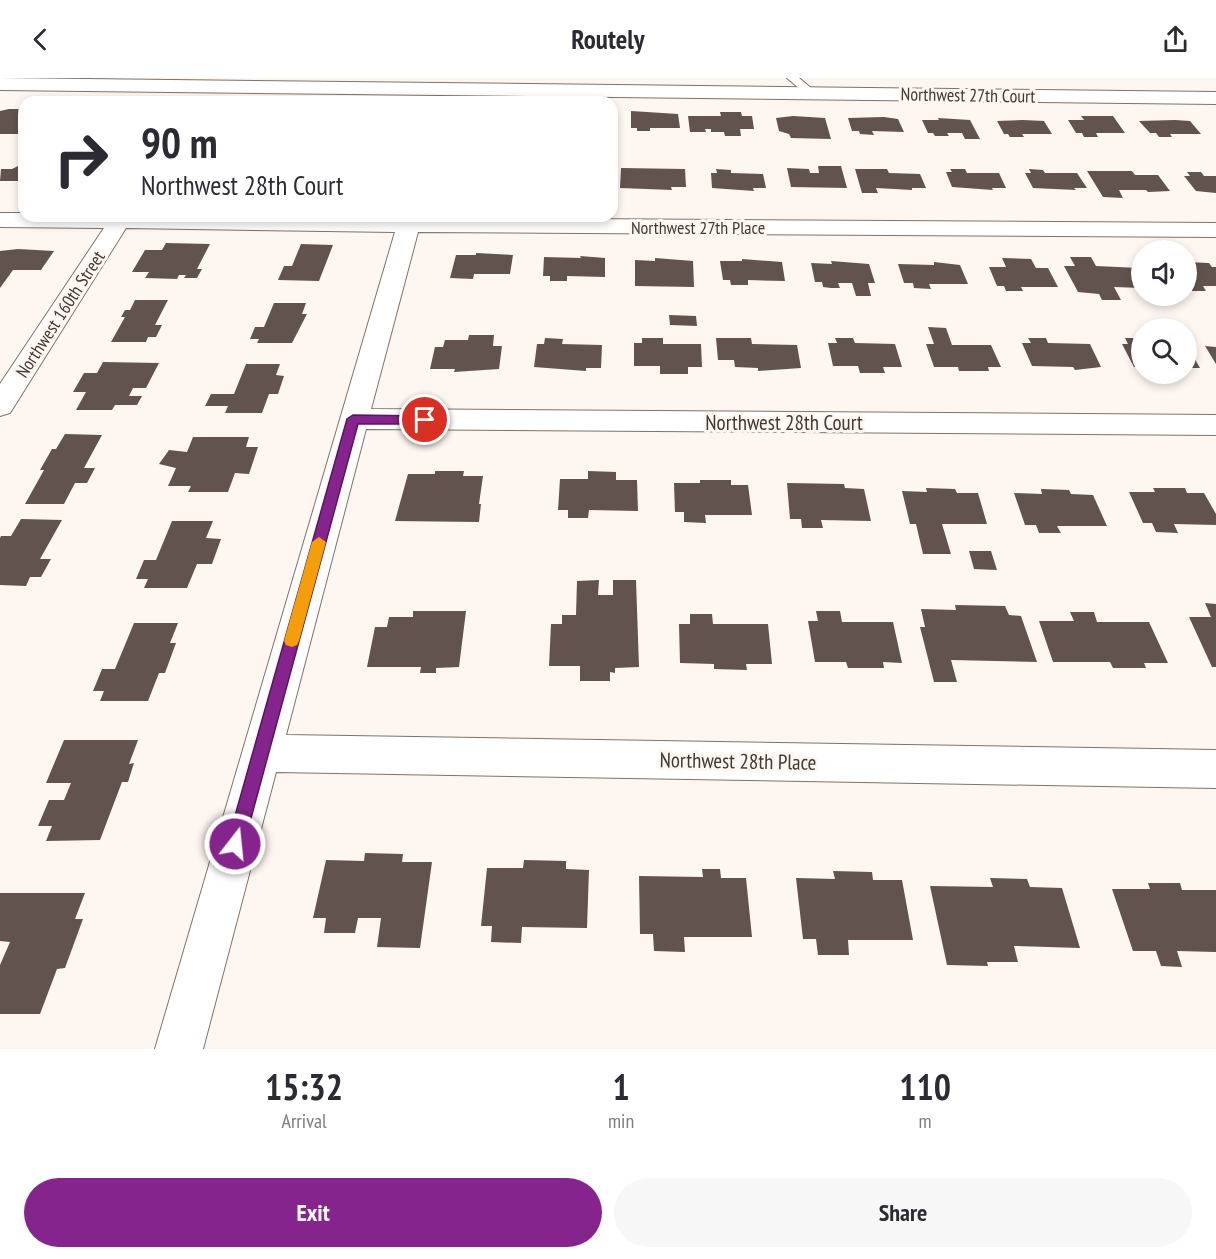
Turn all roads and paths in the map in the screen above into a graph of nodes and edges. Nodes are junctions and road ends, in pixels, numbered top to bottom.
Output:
1 (792, 78) edge
2 (376, 83) edge
3 (0, 84) edge
4 (444, 90) edge
5 (811, 93) junction
6 (1216, 98) edge
7 (0, 220) edge
8 (18, 220) edge
9 (120, 222) edge
10 (410, 222) edge
11 (500, 222) edge
12 (1216, 230) edge
13 (0, 406) edge
14 (353, 419) junction
15 (1216, 425) edge
16 (260, 753) junction
17 (1216, 769) edge
18 (179, 1049) edge

1 - 5 lane
2 - 3 street, Northwest 27th Court
2 - 4 street, Northwest 27th Court
4 - 5 street, Northwest 27th Court
5 - 6 street, Northwest 27th Court
7 - 8 street, Northwest 27th Place
9 - 13 street, Northwest 160th Street
10 - 14 street
11 - 12 street, Northwest 27th Place
14 - 15 street, Northwest 28th Court
14 - 16 street
16 - 17 street, Northwest 28th Place
16 - 18 street

